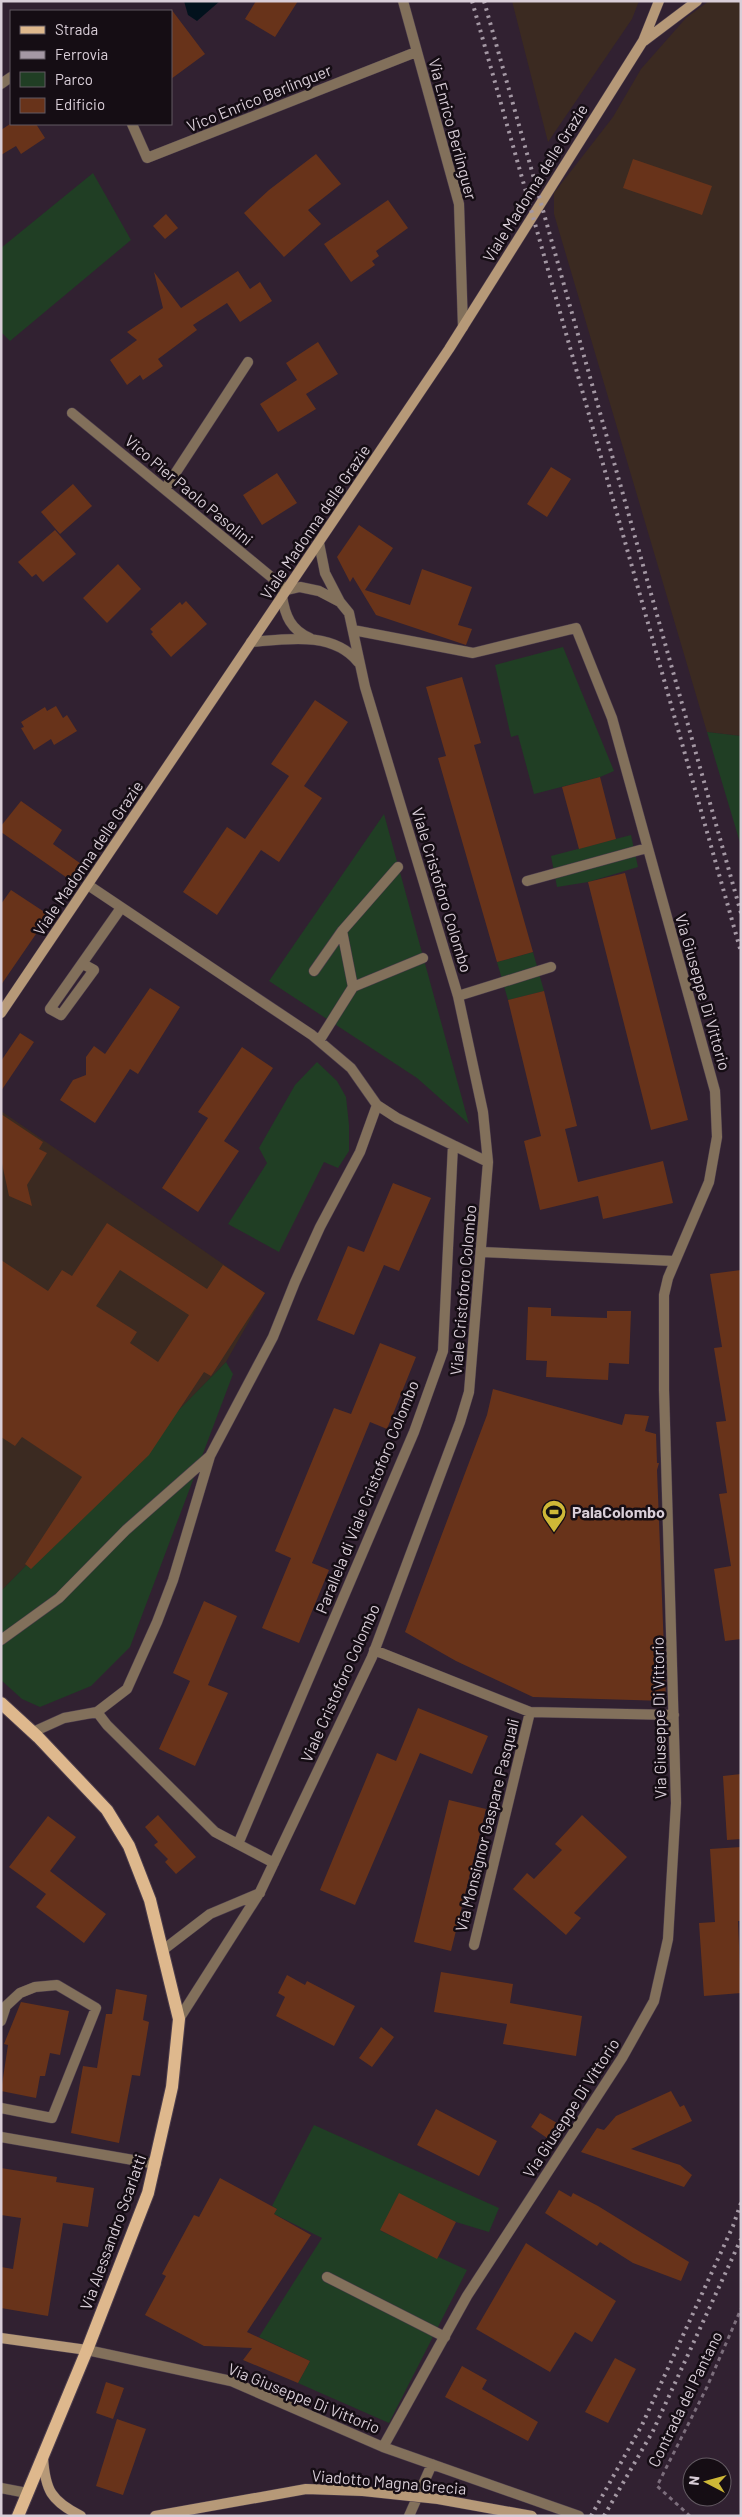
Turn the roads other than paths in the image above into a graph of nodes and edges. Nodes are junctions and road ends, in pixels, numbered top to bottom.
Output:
1 (403, 1) edge
2 (659, 1) edge
3 (697, 1) edge
4 (643, 41) junction
5 (416, 52) junction
6 (132, 125) edge
7 (463, 326) junction
8 (248, 362) dead end
9 (72, 412) dead end
10 (165, 489) junction
11 (319, 543) junction
12 (284, 593) junction
13 (340, 602) junction
14 (353, 630) junction
15 (314, 639) junction
16 (251, 642) junction
17 (360, 665) junction
18 (647, 848) junction
19 (398, 867) dead end
20 (528, 881) dead end
21 (88, 885) junction
22 (121, 908) junction
23 (342, 931) junction
24 (423, 958) dead end
25 (83, 964) junction
26 (550, 967) dead end
27 (314, 971) dead end
28 (353, 987) junction
29 (458, 996) junction
30 (5, 1000) edge
31 (1, 1013) edge
32 (319, 1041) junction
33 (377, 1105) junction
34 (453, 1146) junction
35 (488, 1162) junction
36 (482, 1252) junction
37 (674, 1261) junction
38 (210, 1456) junction
39 (1, 1640) edge
40 (374, 1650) junction
41 (1, 1703) edge
42 (97, 1712) junction
43 (530, 1712) junction
44 (674, 1715) junction
45 (33, 1732) junction
46 (238, 1844) junction
47 (274, 1863) junction
48 (260, 1892) junction
49 (474, 1945) dead end
50 (163, 1950) junction
51 (4, 2004) edge
52 (180, 2019) junction
53 (1, 2021) edge
54 (1, 2108) edge
55 (1, 2137) edge
56 (156, 2164) junction
57 (327, 2277) dead end
58 (444, 2337) junction
59 (1, 2338) edge
60 (87, 2350) junction
61 (383, 2447) junction
62 (42, 2454) junction
63 (432, 2464) junction
64 (1, 2488) edge
65 (27, 2492) junction
66 (18, 2516) edge
67 (81, 2516) edge
68 (155, 2516) edge
69 (409, 2516) edge
70 (532, 2516) edge
71 (579, 2516) edge

1 - 5 street, Via Enrico Berlinguer
2 - 4 street
3 - 4 street
4 - 7 street, Viale Madonna delle Grazie
5 - 6 street, Vico Enrico Berlinguer
5 - 7 street, Via Enrico Berlinguer
7 - 11 street, Viale Madonna delle Grazie
8 - 10 street
9 - 10 street, Vico Pier Paolo Pasolini
10 - 12 street, Vico Pier Paolo Pasolini
11 - 12 street, Viale Madonna delle Grazie
11 - 13 street, Viale Cristoforo Colombo
12 - 13 street
12 - 15 street
12 - 16 street, Viale Madonna delle Grazie
13 - 14 street, Viale Cristoforo Colombo
14 - 17 street, Viale Cristoforo Colombo
14 - 18 street, Via Giuseppe Di Vittorio
15 - 16 street
15 - 17 street
16 - 21 street, Viale Madonna delle Grazie
17 - 29 street, Viale Cristoforo Colombo
18 - 20 street
18 - 37 street, Via Giuseppe Di Vittorio
19 - 23 street
21 - 22 street
21 - 30 street, Viale Madonna delle Grazie
22 - 25 street
22 - 32 street
23 - 27 street
23 - 28 street
24 - 28 street
25 - 25 street
26 - 29 street
28 - 32 street
29 - 35 street, Viale Cristoforo Colombo
30 - 31 street, Viale Madonna delle Grazie
32 - 33 street
33 - 34 street
33 - 38 street
34 - 35 street
34 - 46 street, Parallela di Viale Cristoforo Colombo
35 - 36 street, Viale Cristoforo Colombo
36 - 37 street
36 - 40 street, Viale Cristoforo Colombo
37 - 44 street, Via Giuseppe Di Vittorio
38 - 39 street
38 - 42 street
40 - 43 street
40 - 47 street, Viale Cristoforo Colombo
41 - 45 main road, Via Alessandro Scarlatti
42 - 45 street
42 - 46 street
43 - 44 street
43 - 49 street, Via Monsignor Gaspare Pasquali
44 - 58 street, Via Giuseppe Di Vittorio
45 - 50 main road, Via Alessandro Scarlatti
46 - 47 street
47 - 48 street, Viale Cristoforo Colombo
48 - 50 street
48 - 52 street, Viale Cristoforo Colombo
50 - 52 main road, Via Alessandro Scarlatti
51 - 53 street
51 - 54 street
52 - 56 main road, Via Alessandro Scarlatti
55 - 56 street
56 - 60 main road, Via Alessandro Scarlatti
57 - 58 street
58 - 61 street, Via Giuseppe Di Vittorio
59 - 60 street
60 - 61 street, Via Giuseppe Di Vittorio
60 - 62 main road, Via Alessandro Scarlatti
61 - 63 street
62 - 65 main road, Via Alessandro Scarlatti
62 - 67 street
63 - 69 street
63 - 71 street
64 - 65 street
65 - 66 main road, Via Alessandro Scarlatti
68 - 70 street, Viadotto Magna Grecia, bridge

